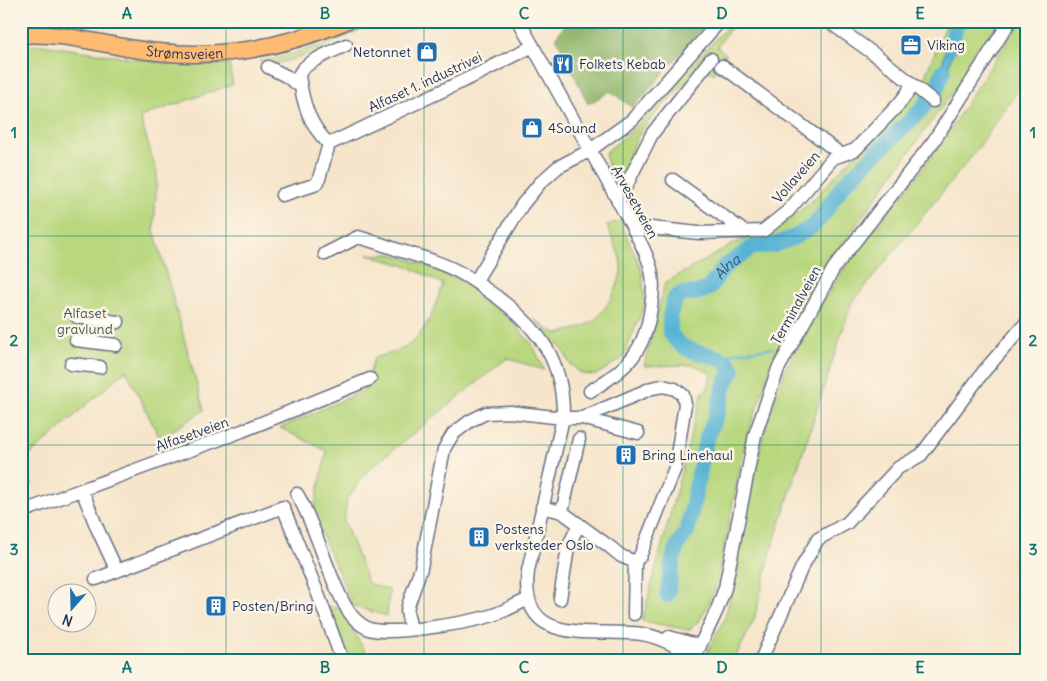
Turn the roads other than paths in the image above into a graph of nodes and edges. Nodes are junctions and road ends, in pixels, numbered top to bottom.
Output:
1 (346, 21) edge
2 (519, 21) edge
3 (720, 21) edge
4 (828, 21) edge
5 (1010, 21) edge
6 (21, 35) edge
7 (346, 45) dead end
8 (533, 46) junction
9 (268, 67) dead end
10 (300, 86) junction
11 (910, 88) junction
12 (933, 101) dead end
13 (329, 144) junction
14 (590, 151) junction
15 (842, 155) junction
16 (673, 180) dead end
17 (282, 195) dead end
18 (618, 202) junction
19 (632, 226) junction
20 (744, 232) junction
21 (325, 254) dead end
22 (475, 282) junction
23 (77, 317) dead end
24 (118, 322) dead end
25 (1026, 323) edge
26 (76, 340) dead end
27 (116, 345) dead end
28 (71, 364) dead end
29 (100, 367) dead end
30 (370, 379) dead end
31 (590, 391) dead end
32 (563, 418) junction
33 (582, 418) junction
34 (638, 433) dead end
35 (579, 439) dead end
36 (82, 490) junction
37 (297, 494) dead end
38 (542, 507) junction
39 (21, 512) edge
40 (562, 512) junction
41 (579, 524) junction
42 (635, 562) junction
43 (117, 571) junction
44 (96, 579) dead end
45 (560, 599) dead end
46 (528, 600) junction
47 (634, 614) dead end
48 (411, 629) junction
49 (696, 654) edge
50 (342, 660) edge
51 (761, 660) edge

1 - 6 main road, Strømsveien
2 - 8 street, Arvesetveien
3 - 14 street
4 - 11 street
5 - 49 street, Terminalveien
7 - 10 street
8 - 13 street, Alfaset 1. industrivei
8 - 14 street, Arvesetveien
9 - 10 street
10 - 13 street
11 - 12 street
11 - 15 street, Vollaveien
13 - 17 street
14 - 18 street, Arvesetveien
14 - 22 street
15 - 18 street
15 - 20 street, Vollaveien
16 - 20 street
18 - 19 street, Arvesetveien
19 - 20 street, Vollaveien
19 - 31 street, Arvesetveien
21 - 22 street
22 - 32 street
23 - 24 street
25 - 51 street
26 - 27 street
28 - 29 street
30 - 36 street, Alfasetveien
32 - 33 street
32 - 38 street
32 - 48 street
33 - 34 street
33 - 42 street
35 - 40 street
36 - 39 street, Alfasetveien
36 - 43 street
37 - 48 street
38 - 40 street
38 - 46 street
40 - 41 street
41 - 42 street
41 - 45 street
42 - 47 street
43 - 44 street
43 - 50 street
46 - 48 street
46 - 49 street, Terminalveien

